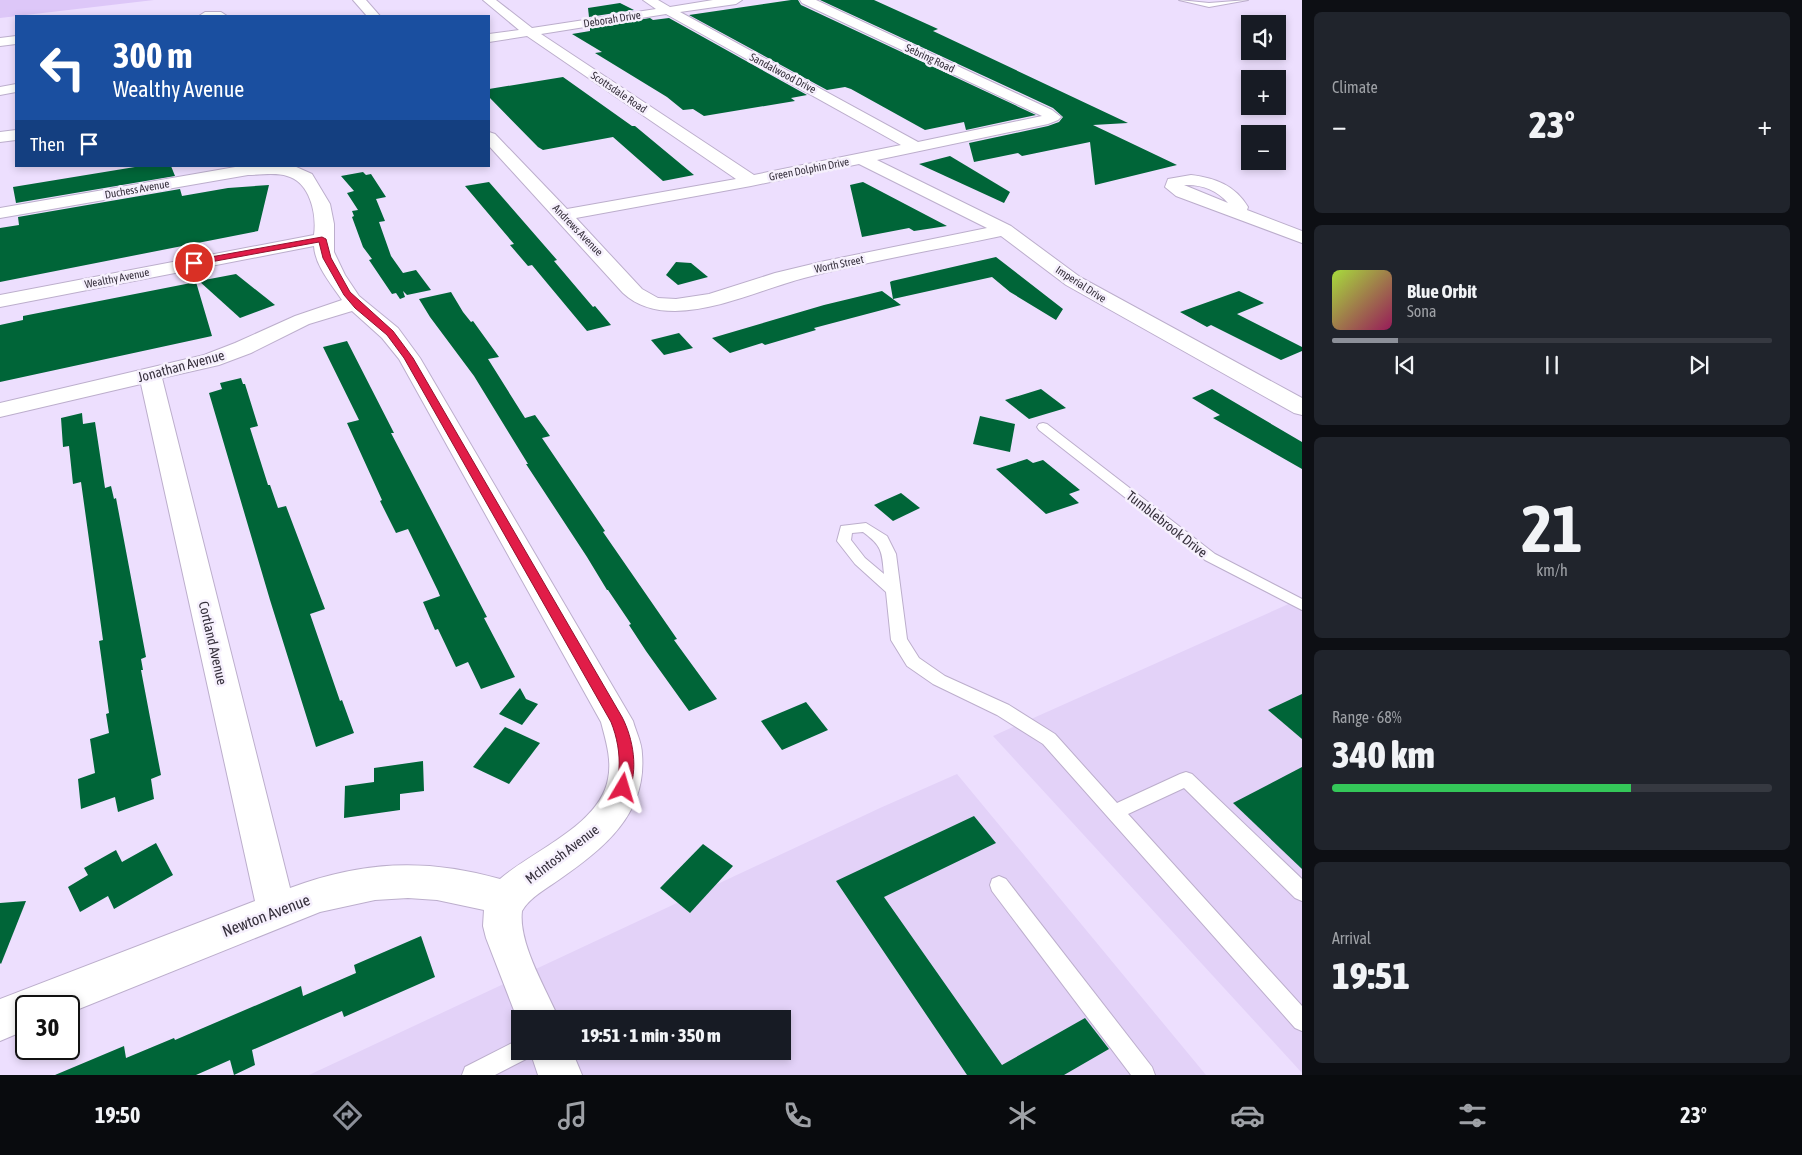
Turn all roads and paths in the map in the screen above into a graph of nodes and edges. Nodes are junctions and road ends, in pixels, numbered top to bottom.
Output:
1 (359, 0) edge
2 (489, 0) edge
3 (649, 0) edge
4 (736, 0) edge
5 (806, 0) edge
6 (1182, 0) edge
7 (1245, 0) edge
8 (668, 10) junction
9 (373, 15) edge
10 (530, 32) junction
11 (490, 38) edge
12 (15, 40) edge
13 (0, 42) edge
14 (15, 88) edge
15 (0, 91) edge
16 (1053, 117) joint
17 (15, 134) edge
18 (0, 137) edge
19 (490, 138) edge
20 (916, 147) junction
21 (862, 158) junction
22 (274, 169) joint
23 (751, 181) junction
24 (0, 213) edge
25 (1237, 213) dead end
26 (564, 216) junction
27 (1004, 230) junction
28 (1302, 237) edge
29 (322, 239) junction
30 (0, 301) edge
31 (355, 303) junction
32 (676, 304) joint
33 (150, 375) junction
34 (1302, 408) edge
35 (0, 410) edge
36 (1043, 427) dead end
37 (894, 590) dead end
38 (1302, 604) edge
39 (1115, 812) junction
40 (999, 885) dead end
41 (1302, 892) edge
42 (508, 899) junction
43 (276, 910) junction
44 (62, 995) edge
45 (534, 1010) edge
46 (15, 1014) edge
47 (0, 1020) edge
48 (1302, 1021) edge
49 (511, 1055) edge
50 (554, 1060) edge
51 (473, 1075) edge
52 (560, 1075) edge
53 (1144, 1075) edge

1 - 9 street
2 - 10 street, Scottsdale Road
3 - 8 street, Sandalwood Drive
4 - 8 street, Deborah Drive
5 - 16 street, Sebring Road
6 - 7 lane
8 - 10 street, Deborah Drive
8 - 20 street, Sandalwood Drive
10 - 11 street, Deborah Drive
10 - 23 street, Scottsdale Road
12 - 13 street
14 - 15 street
16 - 20 street, Green Dolphin Drive
17 - 18 street
19 - 26 street, Andrews Avenue
20 - 21 street, Green Dolphin Drive
21 - 23 street, Green Dolphin Drive
21 - 27 street, Imperial Drive
22 - 24 street, Duchess Avenue
22 - 29 street, McIntosh Avenue
23 - 26 street, Green Dolphin Drive
25 - 28 street
26 - 32 street, Andrews Avenue
27 - 32 street, Worth Street
27 - 34 street, Imperial Drive
29 - 30 street, Wealthy Avenue
29 - 31 street, McIntosh Avenue
31 - 33 street, Jonathan Avenue
31 - 42 street, McIntosh Avenue
33 - 35 street, Jonathan Avenue
33 - 43 street, Cortland Avenue
36 - 38 lane, Tumblebrook Drive
37 - 39 lane
39 - 41 lane
39 - 48 lane
40 - 53 lane
42 - 43 street, Newton Avenue
42 - 45 street
43 - 44 street, Newton Avenue
46 - 47 street
49 - 51 lane
50 - 52 street

